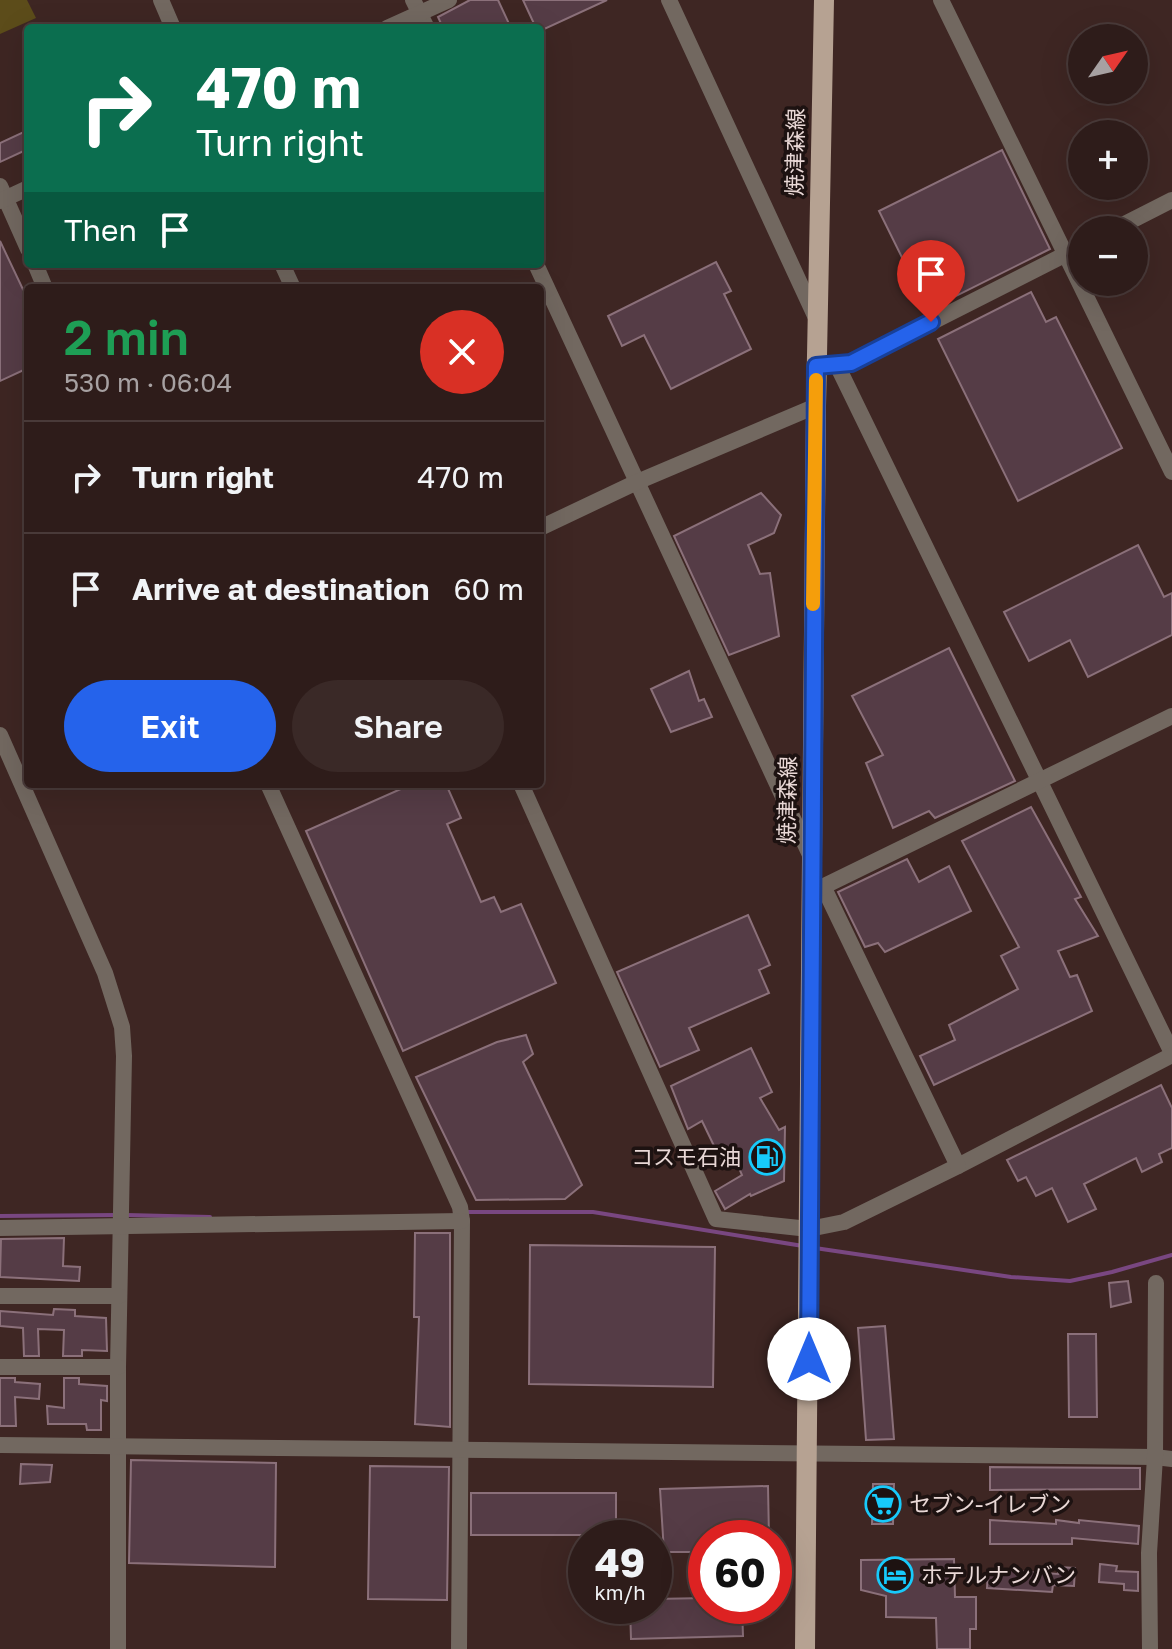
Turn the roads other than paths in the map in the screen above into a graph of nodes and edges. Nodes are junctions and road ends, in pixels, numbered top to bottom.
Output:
1 (161, 0) edge
2 (449, 0) edge
3 (669, 0) edge
4 (824, 0) edge
5 (941, 0) edge
6 (420, 14) edge
7 (171, 24) edge
8 (396, 24) edge
9 (24, 189) edge
10 (2, 195) edge
11 (1172, 200) edge
12 (1141, 216) edge
13 (24, 241) edge
14 (1068, 253) edge
15 (1064, 255) junction
16 (538, 268) edge
17 (817, 319) junction
18 (834, 364) junction
19 (816, 406) junction
20 (1172, 472) edge
21 (637, 482) junction
22 (544, 526) edge
23 (1172, 716) edge
24 (0, 735) edge
25 (22, 765) edge
26 (1040, 781) junction
27 (31, 788) edge
28 (270, 788) edge
29 (523, 788) edge
30 (811, 857) junction
31 (817, 889) junction
32 (1172, 1054) edge
33 (958, 1166) junction
34 (461, 1214) junction
35 (120, 1226) junction
36 (0, 1228) edge
37 (809, 1229) junction
38 (1156, 1283) dead end
39 (0, 1296) edge
40 (119, 1296) junction
41 (0, 1367) edge
42 (118, 1367) junction
43 (1164, 1390) edge
44 (0, 1445) edge
45 (118, 1447) junction
46 (462, 1448) junction
47 (808, 1454) junction
48 (1164, 1458) edge
49 (118, 1649) edge
50 (459, 1649) edge
51 (805, 1649) edge
52 (1150, 1649) edge

1 - 7 street
2 - 6 street
3 - 17 street
4 - 17 main road, 焼津森線
5 - 15 street
6 - 8 street
9 - 10 street
10 - 13 street
11 - 12 street
14 - 15 street
15 - 18 street
15 - 20 street
16 - 21 street
17 - 18 main road, 焼津森線
18 - 19 main road, 焼津森線
18 - 26 street
19 - 21 street
19 - 30 main road, 焼津森線
21 - 22 street
21 - 30 street
23 - 26 street
24 - 25 street
26 - 31 street
26 - 32 street
27 - 35 street
28 - 34 street
29 - 37 street
30 - 31 main road, 焼津森線
31 - 33 street
31 - 37 main road, 焼津森線
32 - 33 street
33 - 37 street
34 - 35 street
34 - 46 street
35 - 36 street
35 - 40 street
37 - 47 main road, 焼津森線
38 - 43 street
39 - 40 street
40 - 42 street
41 - 42 street
42 - 45 street
43 - 48 street
44 - 45 street
45 - 46 street
45 - 49 street
46 - 47 street
46 - 50 street
47 - 48 street
47 - 51 main road, 焼津森線
48 - 52 street

